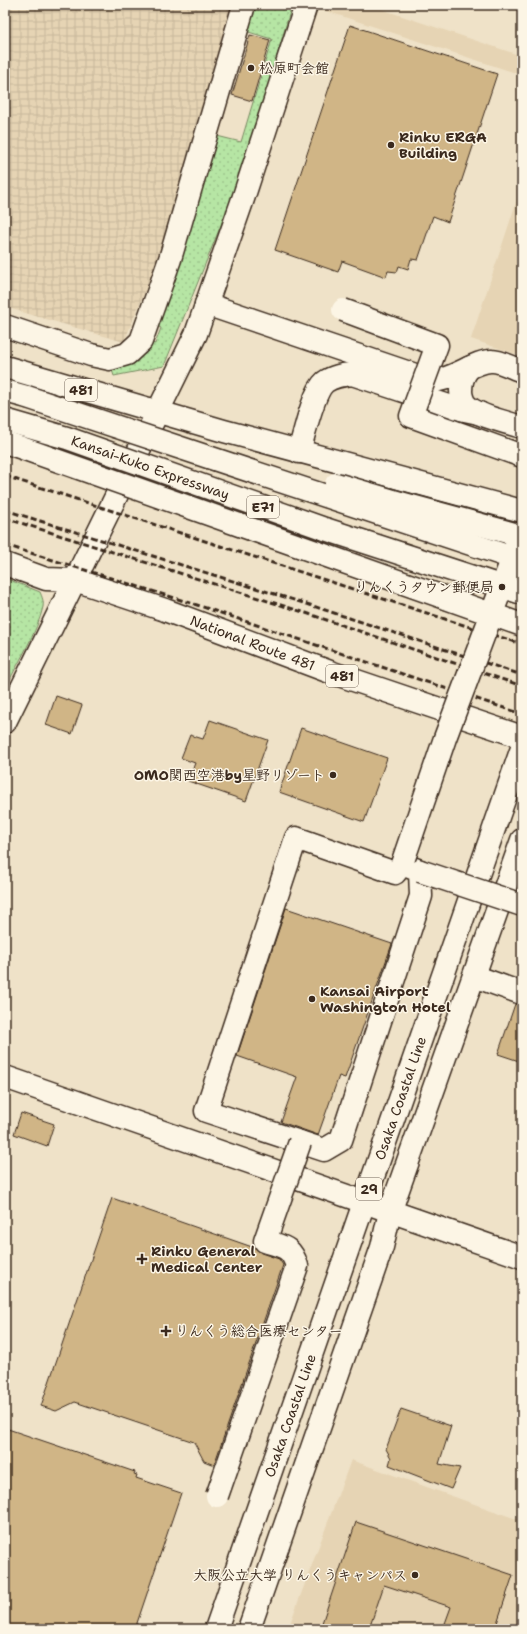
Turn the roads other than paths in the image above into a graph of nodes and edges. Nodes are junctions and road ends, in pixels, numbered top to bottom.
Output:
1 (244, 5) edge
2 (306, 5) edge
3 (206, 304) junction
4 (343, 310) dead end
5 (5, 326) edge
6 (5, 367) edge
7 (469, 368) junction
8 (522, 371) edge
9 (5, 391) edge
10 (27, 398) junction
11 (158, 412) junction
12 (479, 413) junction
13 (5, 420) edge
14 (522, 426) edge
15 (5, 442) edge
16 (299, 452) junction
17 (522, 456) edge
18 (522, 511) edge
19 (522, 534) edge
20 (522, 561) edge
21 (5, 564) edge
22 (75, 580) junction
23 (522, 593) edge
24 (522, 625) edge
25 (5, 722) edge
26 (522, 737) edge
27 (522, 748) edge
28 (522, 840) edge
29 (411, 868) junction
30 (522, 905) edge
31 (474, 976) junction
32 (521, 993) edge
33 (5, 1077) edge
34 (300, 1142) junction
35 (365, 1202) junction
36 (390, 1212) junction
37 (522, 1257) edge
38 (217, 1496) dead end
39 (216, 1629) edge
40 (249, 1629) edge

1 - 5 main road
2 - 3 main road
3 - 7 main road
3 - 11 main road
4 - 17 main road, bridge
6 - 11 main road, 481
7 - 8 main road
7 - 12 main road
9 - 10 main road, Kansai-Kuko Expressway / E71
10 - 19 main road, bridge
10 - 20 main road, Kansai-Kuko Expressway / E71, bridge
11 - 16 main road, 481
11 - 22 main road
12 - 14 main road
12 - 16 main road
13 - 23 main road, Kansai-Kuko Expressway / E71, bridge
15 - 24 main road, bridge
16 - 18 main road, 481
19 - 29 main road, bridge
21 - 22 main road, National Route 481 / 481
22 - 25 main road
22 - 26 main road, National Route 481 / 481
27 - 35 main road, Osaka Coastal Line / 29
28 - 31 main road, Osaka Coastal Line / 29
29 - 30 main road, bridge
29 - 34 main road
29 - 34 main road
31 - 32 main road
31 - 36 main road, Osaka Coastal Line / 29
33 - 35 main road
34 - 38 main road, bridge
35 - 36 main road
35 - 39 main road, Osaka Coastal Line / 29
36 - 37 main road
36 - 40 main road, Osaka Coastal Line / 29

